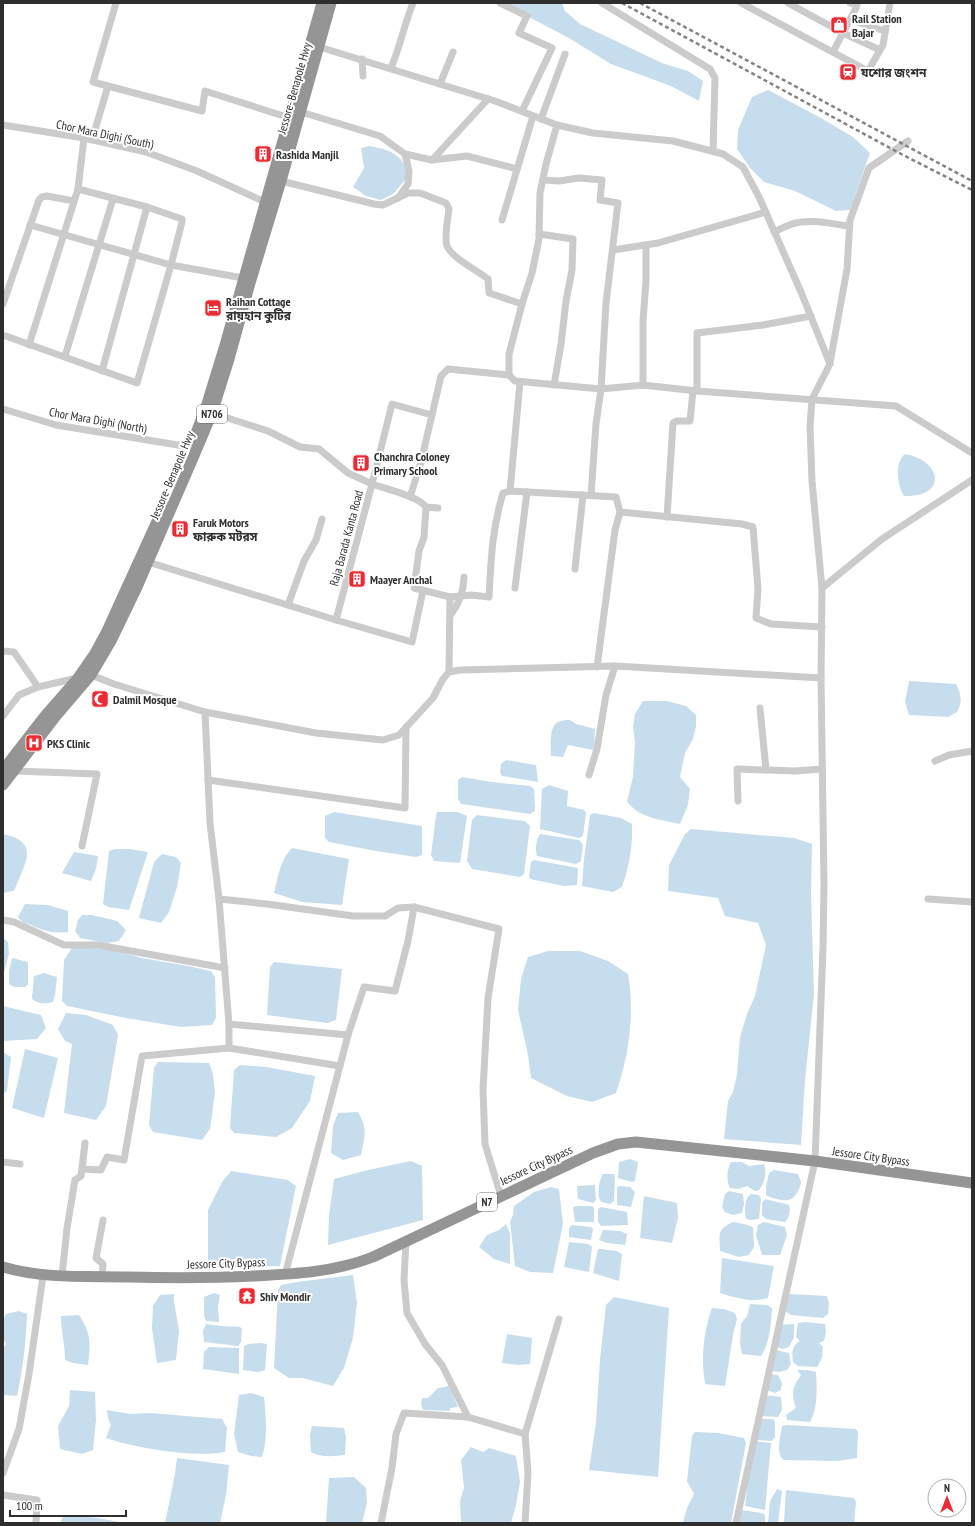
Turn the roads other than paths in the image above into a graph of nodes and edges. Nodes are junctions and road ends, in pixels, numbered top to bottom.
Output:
1 (116, 3) edge
2 (322, 3) edge
3 (331, 3) edge
4 (413, 3) edge
5 (500, 3) edge
6 (602, 3) edge
7 (741, 3) edge
8 (788, 3) edge
9 (850, 3) edge
10 (890, 3) edge
11 (750, 5) edge
12 (850, 20) junction
13 (885, 31) junction
14 (844, 33) junction
15 (315, 45) junction
16 (880, 50) junction
17 (453, 52) dead end
18 (834, 52) junction
19 (565, 54) dead end
20 (362, 59) junction
21 (391, 68) junction
22 (363, 76) dead end
23 (440, 84) junction
24 (108, 86) junction
25 (488, 99) junction
26 (301, 112) junction
27 (522, 112) junction
28 (533, 116) junction
29 (290, 118) junction
30 (541, 119) junction
31 (3, 125) edge
32 (556, 125) junction
33 (84, 138) junction
34 (92, 140) junction
35 (908, 141) dead end
36 (713, 151) junction
37 (405, 154) junction
38 (432, 160) junction
39 (517, 169) junction
40 (543, 180) junction
41 (281, 181) junction
42 (78, 189) junction
43 (398, 198) junction
44 (113, 199) junction
45 (74, 201) junction
46 (265, 202) junction
47 (147, 207) junction
48 (766, 212) junction
49 (502, 220) dead end
50 (30, 225) junction
51 (849, 226) junction
52 (774, 232) junction
53 (63, 234) junction
54 (539, 234) junction
55 (100, 244) junction
56 (646, 246) junction
57 (613, 250) junction
58 (134, 255) junction
59 (171, 265) junction
60 (243, 278) junction
61 (3, 304) edge
62 (522, 304) junction
63 (811, 316) junction
64 (3, 335) edge
65 (29, 346) junction
66 (64, 356) junction
67 (830, 364) junction
68 (102, 371) junction
69 (509, 375) junction
70 (520, 382) junction
71 (554, 385) junction
72 (643, 385) junction
73 (601, 389) junction
74 (695, 391) junction
75 (812, 400) junction
76 (3, 409) edge
77 (212, 413) junction
78 (432, 415) junction
79 (190, 447) junction
80 (972, 453) edge
81 (972, 480) edge
82 (372, 484) junction
83 (510, 491) junction
84 (527, 492) junction
85 (587, 495) junction
86 (410, 497) junction
87 (426, 507) junction
88 (438, 508) dead end
89 (620, 512) junction
90 (667, 517) junction
91 (322, 519) dead end
92 (148, 562) junction
93 (575, 569) dead end
94 (464, 577) dead end
95 (515, 588) dead end
96 (822, 588) junction
97 (423, 591) junction
98 (450, 597) junction
99 (288, 605) junction
100 (450, 616) junction
101 (336, 620) junction
102 (822, 627) junction
103 (3, 651) edge
104 (615, 666) junction
105 (597, 667) junction
106 (449, 672) junction
107 (92, 675) junction
108 (78, 678) junction
109 (821, 678) junction
110 (38, 687) junction
111 (760, 708) dead end
112 (205, 712) junction
113 (3, 716) edge
114 (406, 727) junction
115 (972, 751) edge
116 (935, 761) dead end
117 (822, 769) junction
118 (3, 770) edge
119 (766, 770) junction
120 (15, 771) junction
121 (589, 776) dead end
122 (208, 780) junction
123 (3, 785) edge
124 (738, 801) dead end
125 (82, 846) dead end
126 (219, 899) junction
127 (928, 899) dead end
128 (972, 902) edge
129 (414, 907) junction
130 (3, 920) edge
131 (225, 968) junction
132 (229, 1024) junction
133 (348, 1035) junction
134 (229, 1048) junction
135 (340, 1066) junction
136 (815, 1161) junction
137 (3, 1162) edge
138 (20, 1164) dead end
139 (972, 1183) edge
140 (501, 1196) junction
141 (103, 1220) dead end
142 (406, 1240) junction
143 (3, 1267) edge
144 (285, 1274) junction
145 (43, 1276) junction
146 (62, 1276) junction
147 (102, 1276) junction
148 (559, 1319) dead end
149 (468, 1417) junction
150 (525, 1434) junction
151 (3, 1473) edge
152 (3, 1495) edge
153 (36, 1523) edge
154 (381, 1523) edge
155 (525, 1523) edge
156 (736, 1523) edge

1 - 24 street
2 - 15 highway, Jessore- Benapole Hwy / N706
3 - 15 highway, Jessore- Benapole Hwy / N706
4 - 21 street
5 - 27 street
6 - 36 street
7 - 11 street
8 - 14 street
9 - 12 street
10 - 13 street
11 - 18 street
12 - 13 street
12 - 14 street
13 - 16 street
14 - 16 street
14 - 18 street
15 - 20 street
15 - 26 highway, Jessore- Benapole Hwy / N706
15 - 29 highway, Jessore- Benapole Hwy / N706
16 - 18 street
17 - 23 street
19 - 30 street
20 - 21 street
20 - 22 street
21 - 23 street
23 - 25 street
24 - 29 street
24 - 34 street
25 - 27 street
25 - 38 street
26 - 37 street
26 - 41 highway, Jessore- Benapole Hwy / N706
27 - 28 street
28 - 30 street
28 - 39 street
29 - 46 highway, Jessore- Benapole Hwy / N706
30 - 32 street
31 - 33 street, Chor Mara Dighi (South)
32 - 36 street
32 - 40 street
33 - 34 street, Chor Mara Dighi (South)
33 - 42 street
34 - 46 street, Chor Mara Dighi (South)
35 - 51 street
36 - 48 street
37 - 38 street
37 - 43 street
38 - 39 street
39 - 49 street
40 - 54 street
40 - 57 street
41 - 43 street
41 - 77 highway, Jessore- Benapole Hwy / N706
42 - 44 street
42 - 45 street
43 - 62 street
44 - 47 street
44 - 55 street
45 - 50 street
45 - 53 street
46 - 60 highway, Jessore- Benapole Hwy / N706
47 - 58 street
47 - 59 street
48 - 52 street
48 - 56 street
50 - 53 street
50 - 61 street
51 - 52 street
51 - 67 street
52 - 63 street
53 - 55 street
53 - 65 street
54 - 62 street
54 - 71 street
55 - 58 street
55 - 66 street
56 - 57 street
56 - 72 street
57 - 73 street
58 - 59 street
58 - 68 street
59 - 60 street
59 - 68 street
60 - 79 highway, Jessore- Benapole Hwy / N706
62 - 69 street
63 - 67 street
63 - 74 street
64 - 65 street
65 - 66 street
66 - 68 street
67 - 75 street
69 - 70 street
69 - 78 street
70 - 71 street
70 - 83 street
71 - 73 street
72 - 73 street
72 - 74 street
73 - 85 street
74 - 75 street
74 - 90 street
75 - 80 street
75 - 96 street
76 - 79 street, Chor Mara Dighi (North)
77 - 82 street, Raja Barada Kanta Road
77 - 92 highway, Jessore- Benapole Hwy / N706
78 - 82 street
78 - 86 street
79 - 108 highway, Jessore- Benapole Hwy / N706
81 - 96 street
82 - 86 street
82 - 101 street, Raja Barada Kanta Road
83 - 84 street
83 - 98 street
84 - 85 street
84 - 95 street
85 - 89 street
85 - 93 street
86 - 87 street
87 - 88 street
87 - 97 street
89 - 90 street
89 - 105 street
90 - 102 street
91 - 99 street
92 - 99 street
92 - 107 highway, Jessore- Benapole Hwy / N706
94 - 100 street
96 - 102 street
97 - 98 street
97 - 101 street
98 - 100 street
99 - 101 street
100 - 106 street
102 - 109 street
103 - 110 street
104 - 105 street
104 - 109 street
104 - 121 street
105 - 106 street
106 - 114 street
107 - 108 street
107 - 112 street
107 - 120 highway, Jessore- Benapole Hwy / N706
108 - 110 street
108 - 118 highway, Jessore- Benapole Hwy / N706
109 - 117 street
110 - 113 street
111 - 119 street
112 - 114 street
112 - 122 street
114 - 122 street
115 - 116 street
117 - 119 street
117 - 136 street
119 - 124 street
120 - 123 highway, Jessore- Benapole Hwy / N706
120 - 125 street
122 - 126 street
126 - 129 street
126 - 131 street
127 - 128 street
129 - 133 street
129 - 140 street
130 - 131 street
131 - 132 street
132 - 133 street
132 - 134 street
133 - 135 street
134 - 135 street
134 - 146 street
135 - 144 street
136 - 139 highway, Jessore City Bypass / N7
136 - 140 highway, Jessore City Bypass / N7
136 - 156 street
137 - 138 street
140 - 142 highway, Jessore City Bypass / N7
141 - 147 street
142 - 144 highway, Jessore City Bypass / N7
142 - 149 street
143 - 145 highway, Jessore City Bypass / N7
144 - 147 highway, Jessore City Bypass / N7
145 - 146 highway, Jessore City Bypass / N7
145 - 151 street
146 - 147 highway, Jessore City Bypass / N7
148 - 150 street
149 - 150 street
149 - 154 street
150 - 155 street
152 - 153 street

